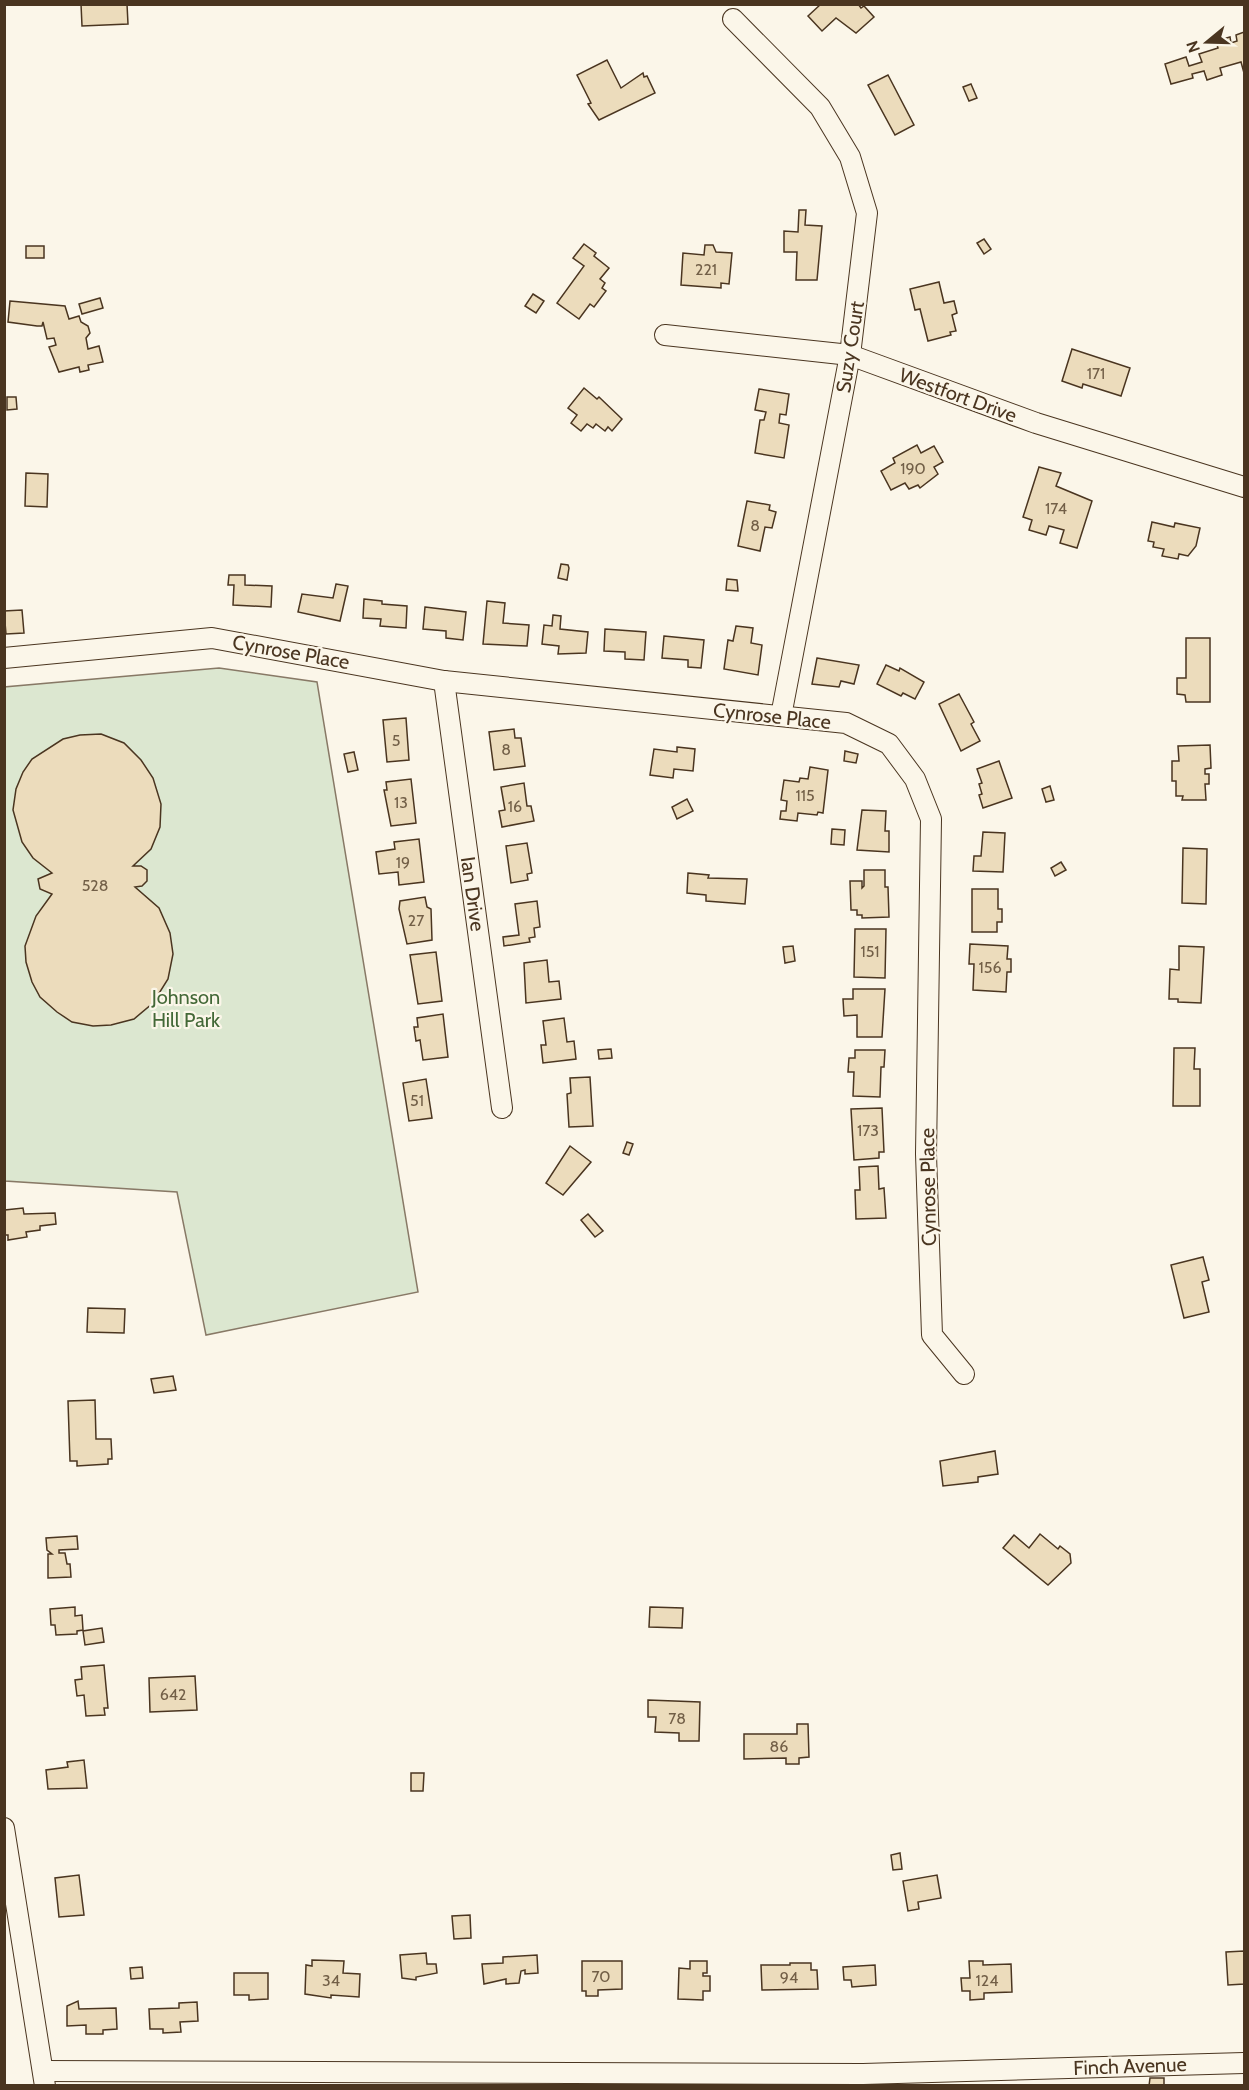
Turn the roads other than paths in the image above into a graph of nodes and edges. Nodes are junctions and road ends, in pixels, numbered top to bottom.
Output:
1 (733, 19) dead end
2 (665, 335) dead end
3 (850, 355) junction
4 (1245, 487) edge
5 (4, 658) edge
6 (444, 681) junction
7 (780, 716) junction
8 (502, 1108) dead end
9 (964, 1374) dead end
10 (4, 1828) edge
11 (1245, 2063) edge
12 (44, 2078) edge
13 (864, 2080) edge

1 - 3 street, Suzy Court
2 - 3 street, Westfort Drive
3 - 4 street, Westfort Drive
3 - 7 street, Suzy Court
5 - 6 street, Cynrose Place
6 - 7 street, Cynrose Place
6 - 8 street, Ian Drive
7 - 9 street, Cynrose Place
10 - 12 street
11 - 13 street, Finch Avenue
12 - 13 street, Finch Avenue

